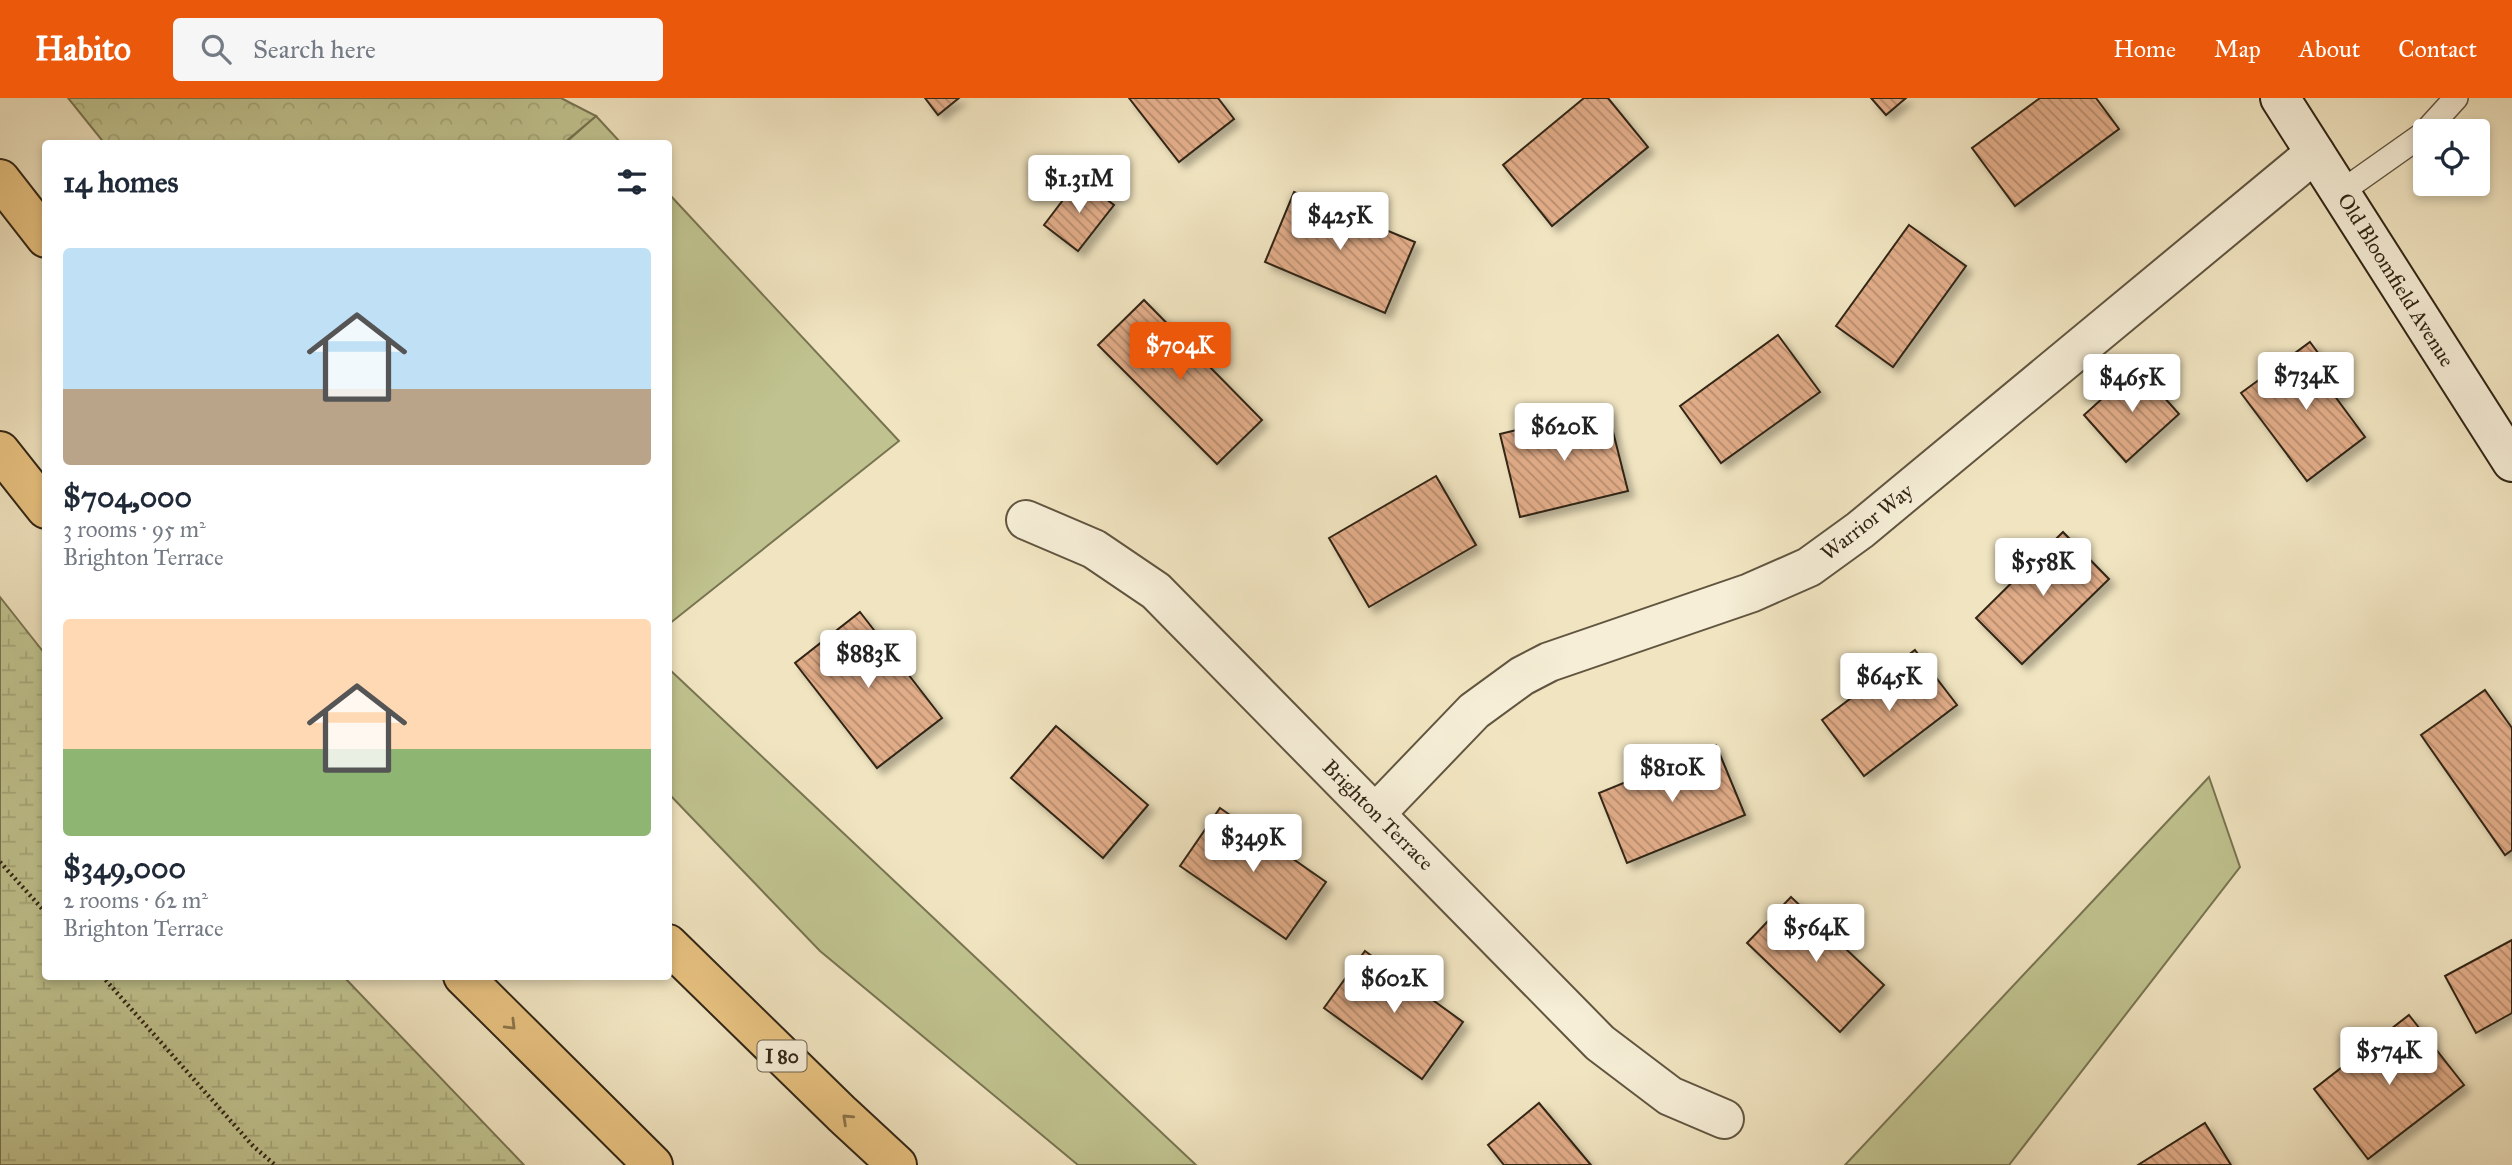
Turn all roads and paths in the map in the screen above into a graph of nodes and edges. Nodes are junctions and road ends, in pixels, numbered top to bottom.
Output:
1 (2280, 98) edge
2 (2456, 98) edge
3 (2437, 119) edge
4 (2413, 141) edge
5 (2315, 153) junction
6 (0, 179) edge
7 (2341, 192) junction
8 (42, 233) edge
9 (0, 452) edge
10 (2512, 462) edge
11 (42, 504) edge
12 (1026, 520) dead end
13 (1376, 813) junction
14 (0, 862) edge
15 (42, 909) edge
16 (672, 948) edge
17 (106, 980) edge
18 (467, 980) edge
19 (1724, 1119) dead end
20 (275, 1165) edge
21 (653, 1165) edge
22 (897, 1165) edge

1 - 5 street, Old Bloomfield Avenue
2 - 3 lane
4 - 7 lane
5 - 7 street, Old Bloomfield Avenue
5 - 13 street, Warrior Way
6 - 8 highway
7 - 10 street, Old Bloomfield Avenue
9 - 11 highway
12 - 13 street, Brighton Terrace
13 - 19 street, Brighton Terrace
14 - 15 path
22 -> 16 highway, I 80
17 - 20 path
18 -> 21 highway

